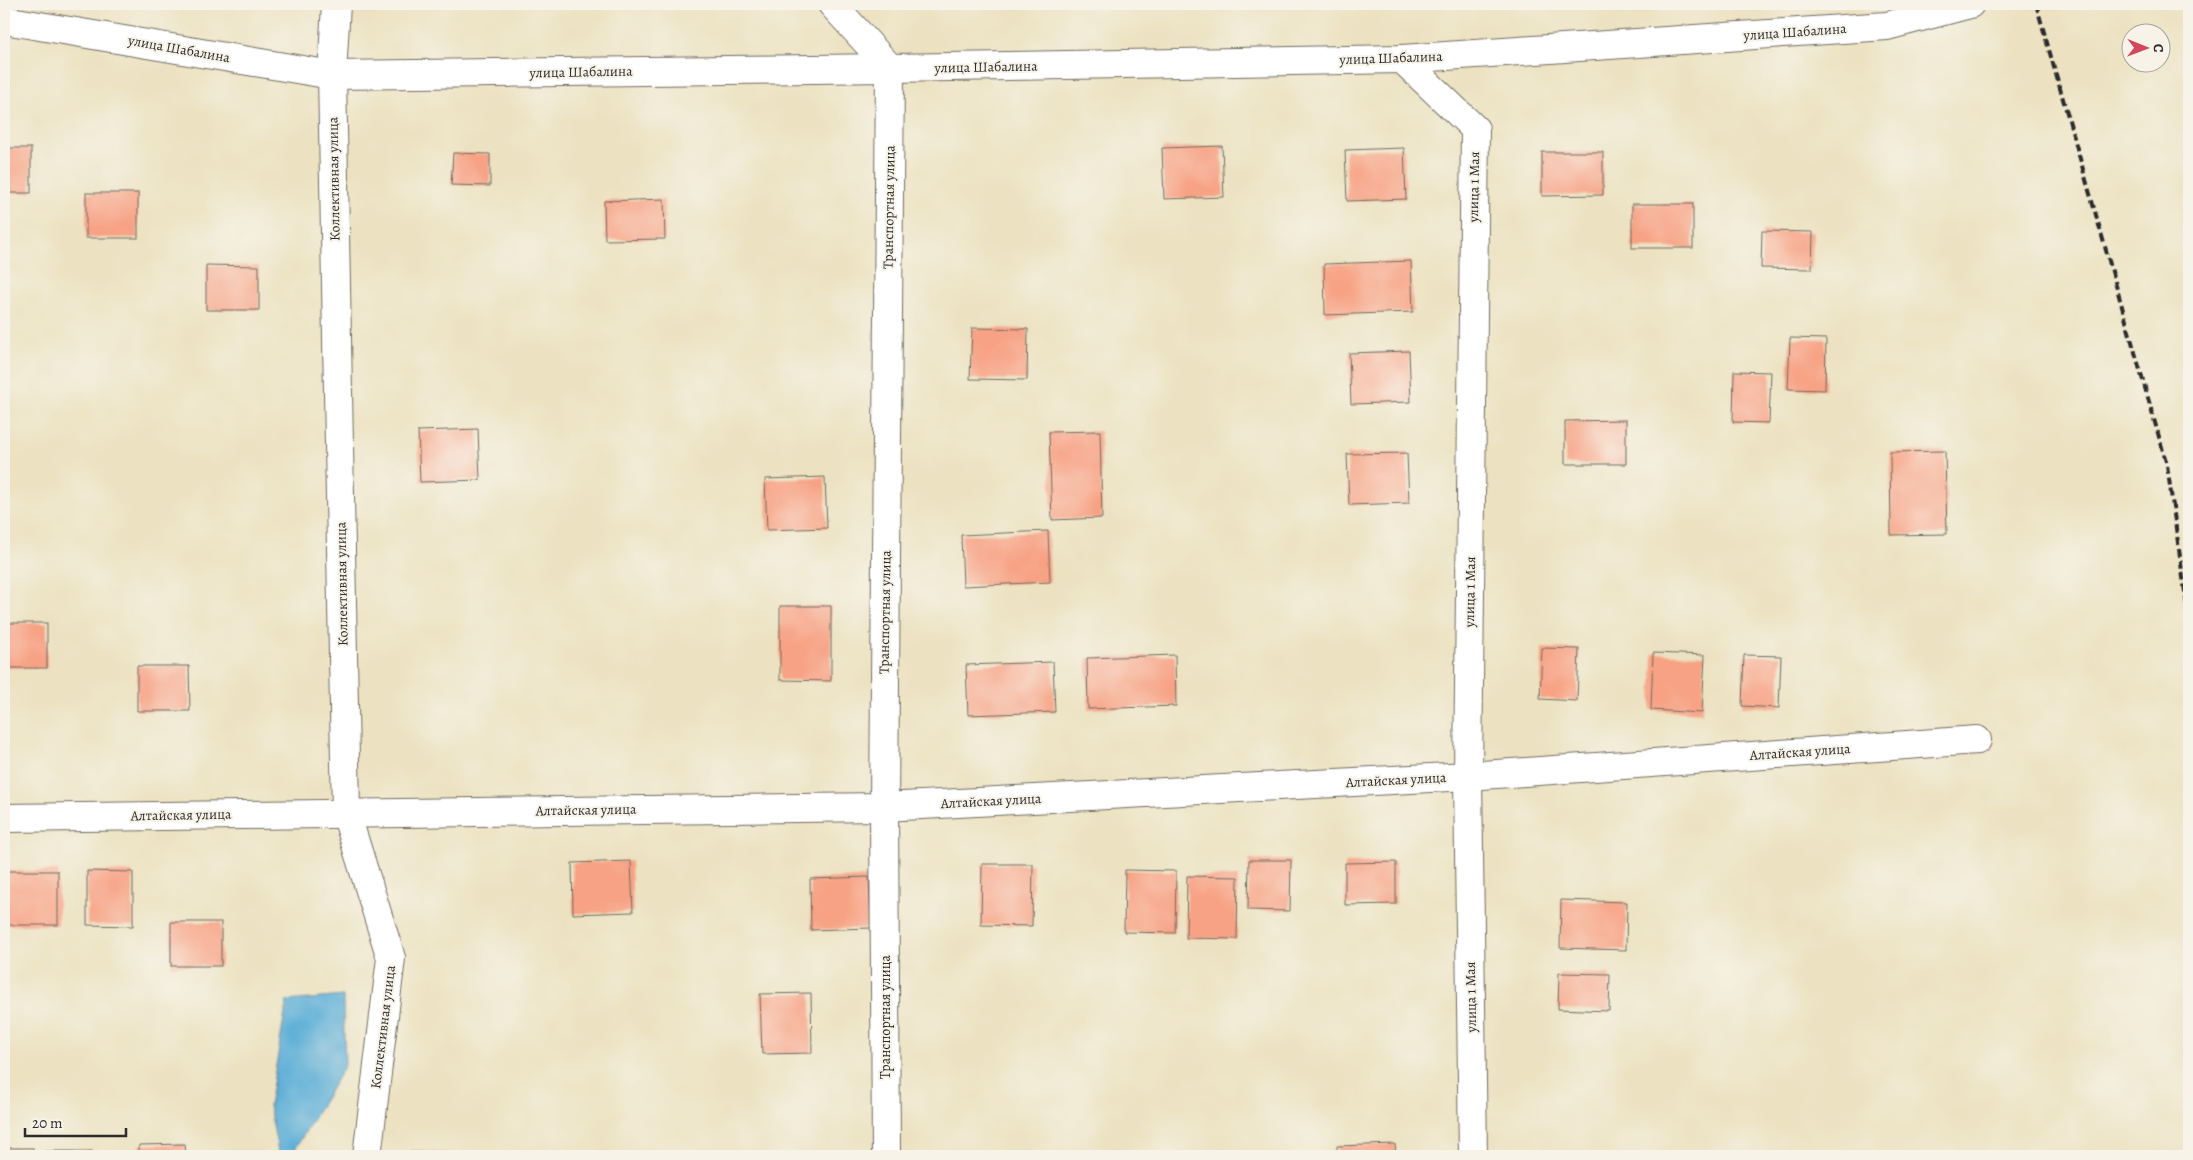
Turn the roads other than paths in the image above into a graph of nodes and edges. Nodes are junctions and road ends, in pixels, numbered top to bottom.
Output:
1 (336, 4) edge
2 (832, 4) edge
3 (1970, 4) edge
4 (4, 20) edge
5 (1402, 59) junction
6 (890, 68) junction
7 (332, 75) junction
8 (1977, 740) dead end
9 (1468, 776) junction
10 (884, 807) junction
11 (346, 813) junction
12 (4, 818) edge
13 (368, 1156) edge
14 (886, 1156) edge
15 (1473, 1156) edge

1 - 7 street, Коллективная улица
2 - 6 street
3 - 5 street, улица Шабалина
4 - 7 street, улица Шабалина
5 - 6 street, улица Шабалина
5 - 9 street, улица 1 Мая
6 - 7 street, улица Шабалина
6 - 10 street, Транспортная улица
7 - 11 street, Коллективная улица
8 - 9 street, Алтайская улица
9 - 10 street, Алтайская улица
9 - 15 street, улица 1 Мая
10 - 11 street, Алтайская улица
10 - 14 street, Транспортная улица
11 - 12 street, Алтайская улица
11 - 13 street, Коллективная улица

